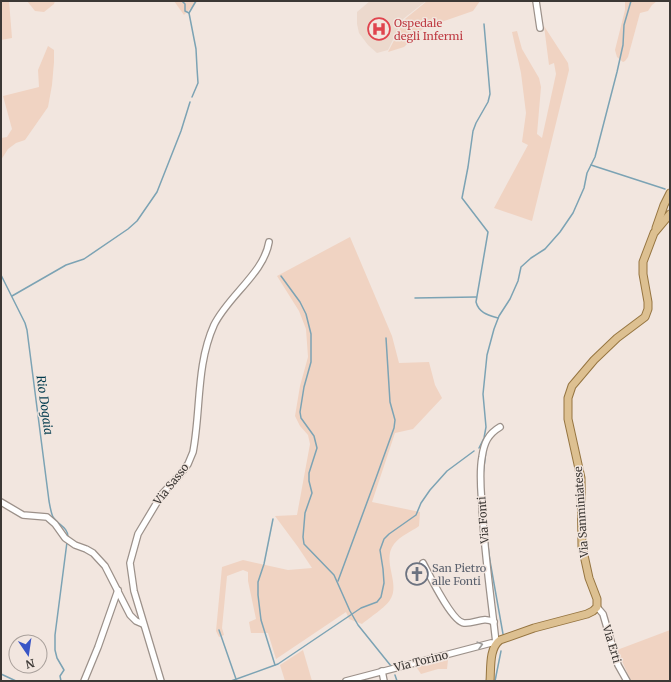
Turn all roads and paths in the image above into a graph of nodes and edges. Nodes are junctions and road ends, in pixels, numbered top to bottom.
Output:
1 (536, 1) edge
2 (540, 28) dead end
3 (670, 193) edge
4 (670, 214) edge
5 (654, 233) junction
6 (269, 242) dead end
7 (500, 426) dead end
8 (1, 502) edge
9 (423, 563) dead end
10 (118, 590) junction
11 (597, 607) junction
12 (494, 622) junction
13 (143, 624) junction
14 (496, 643) junction
15 (382, 671) junction
16 (84, 681) edge
17 (161, 681) edge
18 (346, 681) edge
19 (384, 681) edge
20 (490, 681) edge
21 (627, 681) edge

1 - 2 street
3 - 5 main road
4 - 5 main road, Via Sanminiatese
5 - 11 main road, Via Sanminiatese
6 - 13 street, Via Sasso
7 - 12 street, Via Fonti
8 - 10 street
9 - 12 street
10 - 13 street
10 - 16 street
11 - 14 main road
11 - 21 street, Via Erti
12 - 14 street, Via Fonti
13 - 17 street, Via Sasso
15 -> 14 street, Via Torino
14 - 20 main road
15 - 18 street, Via Torino
15 - 19 street

